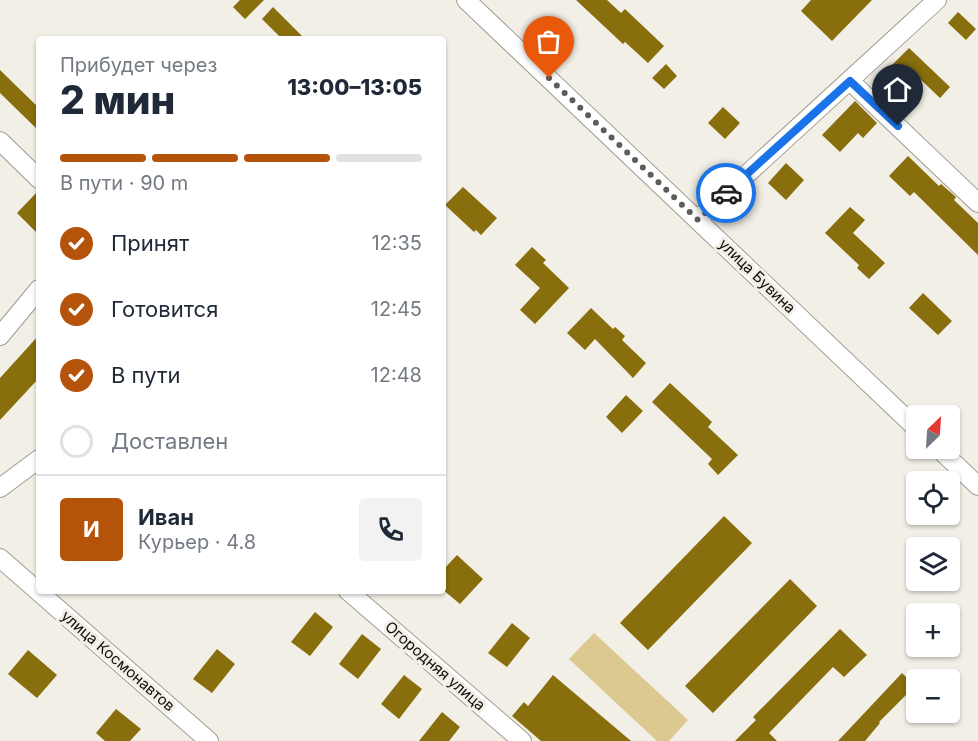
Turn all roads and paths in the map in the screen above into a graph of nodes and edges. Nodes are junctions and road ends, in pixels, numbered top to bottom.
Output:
1 (466, 0) edge
2 (937, 0) edge
3 (850, 81) junction
4 (0, 141) edge
5 (36, 176) edge
6 (978, 203) edge
7 (698, 220) junction
8 (36, 293) edge
9 (0, 336) edge
10 (906, 418) edge
11 (950, 459) edge
12 (36, 461) edge
13 (978, 486) edge
14 (0, 488) edge
15 (0, 558) edge
16 (36, 590) edge
17 (41, 594) edge
18 (351, 594) edge
19 (209, 741) edge
20 (522, 741) edge

1 - 7 street, улица Бувина
2 - 3 street
3 - 6 street
3 - 7 street
4 - 5 street
7 - 10 street, улица Бувина
8 - 9 street
11 - 13 street
12 - 14 street
15 - 16 street, улица Космонавтов
17 - 19 street, улица Космонавтов
18 - 20 street, Огородняя улица

